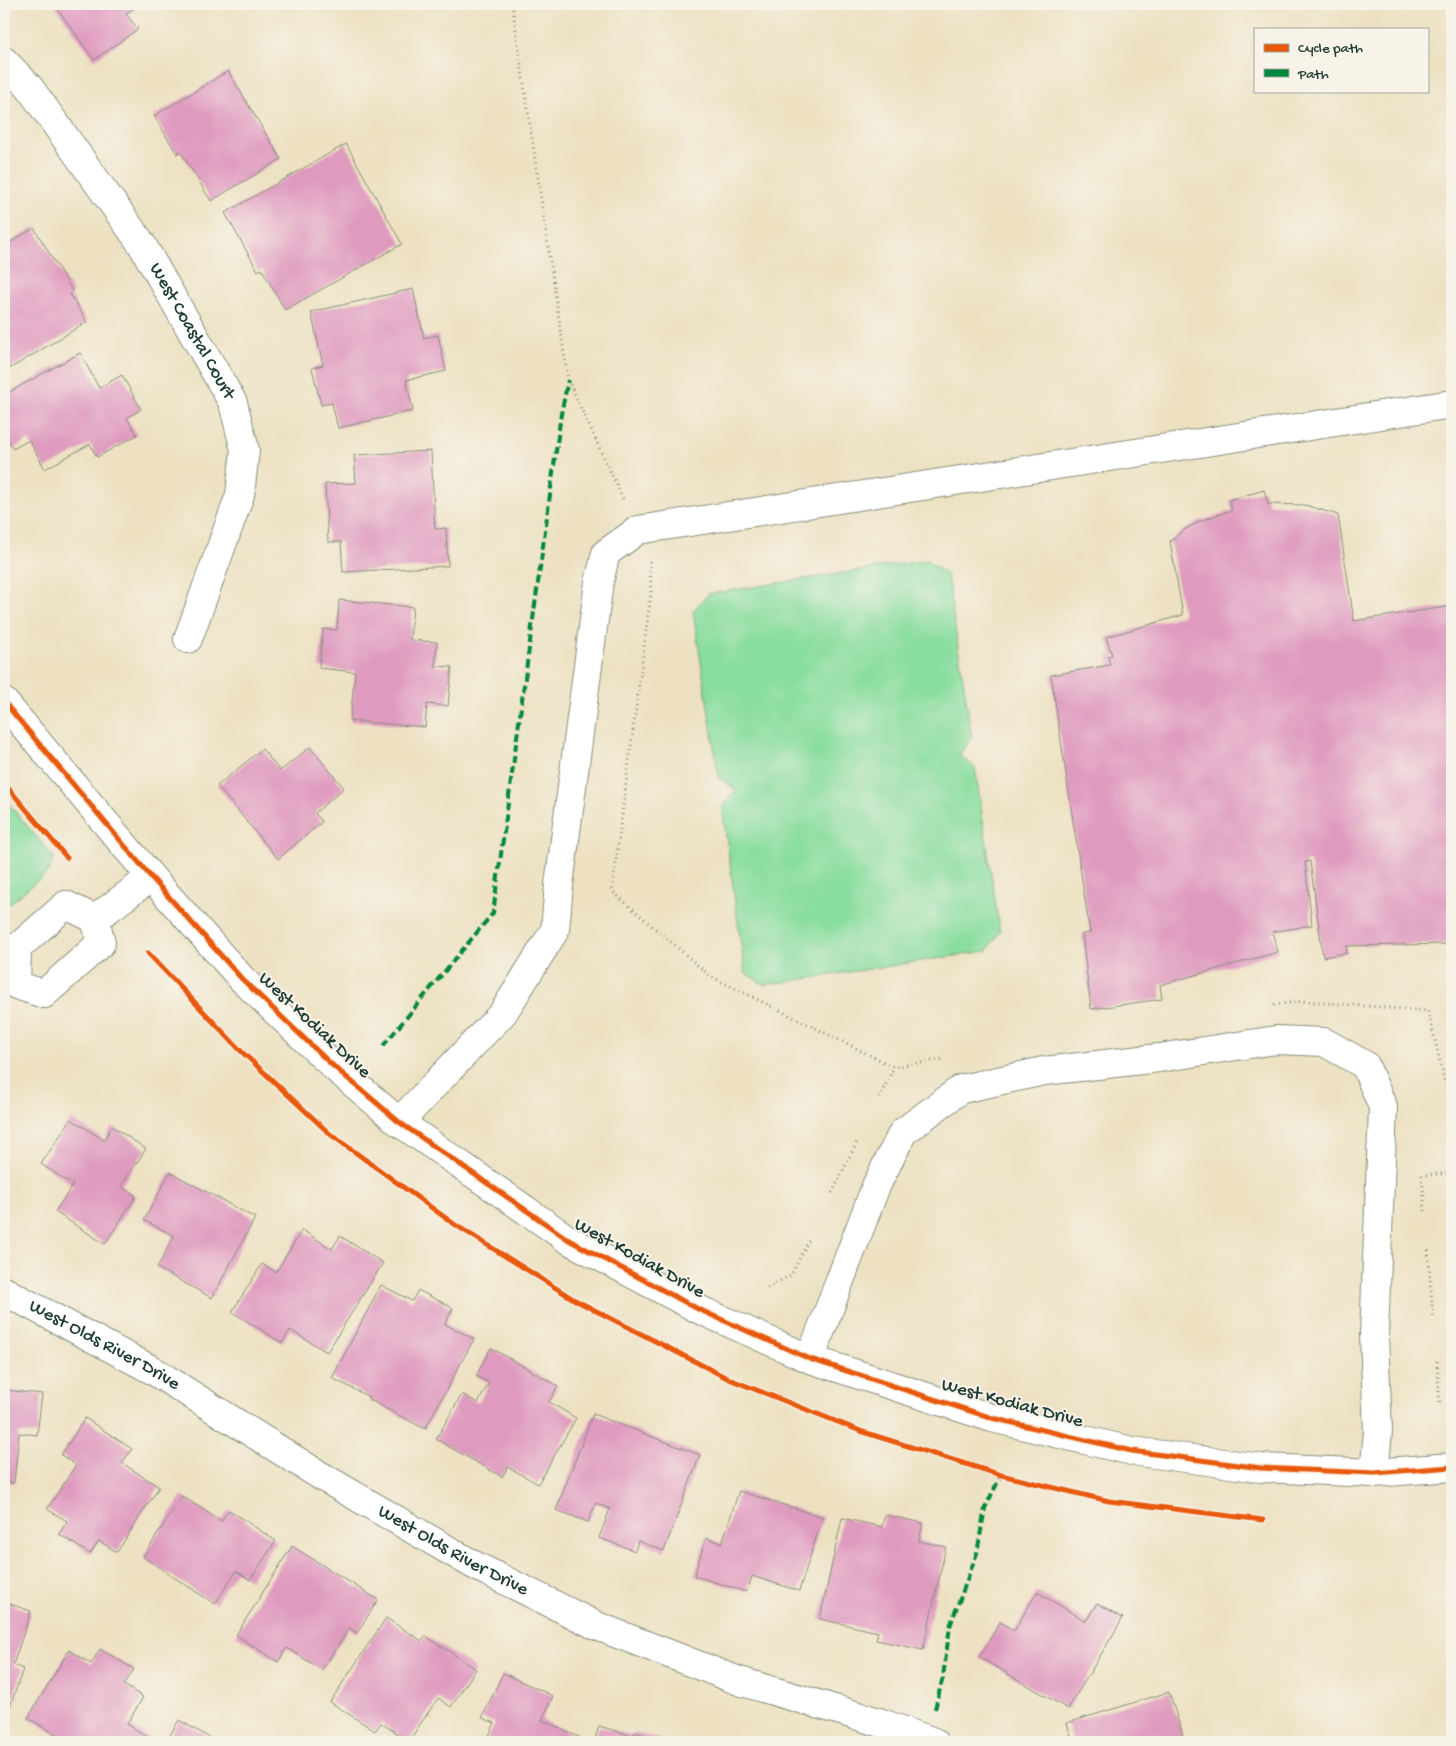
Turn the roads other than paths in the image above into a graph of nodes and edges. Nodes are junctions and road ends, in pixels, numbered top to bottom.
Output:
1 (4, 60) edge
2 (1452, 404) edge
3 (188, 639) dead end
4 (4, 702) edge
5 (151, 877) junction
6 (95, 919) junction
7 (10, 992) edge
8 (399, 1122) junction
9 (4, 1292) edge
10 (810, 1359) junction
11 (1452, 1467) edge
12 (1374, 1473) junction
13 (934, 1742) edge

1 - 3 street, West Coastal Court
2 - 8 street
4 - 5 street, West Kodiak Drive
5 - 6 street
5 - 8 street, West Kodiak Drive
6 - 7 street
6 - 7 street
8 - 10 street, West Kodiak Drive
9 - 13 street, West Olds River Drive
10 - 12 street, West Kodiak Drive
10 - 12 street
11 - 12 street, West Kodiak Drive

